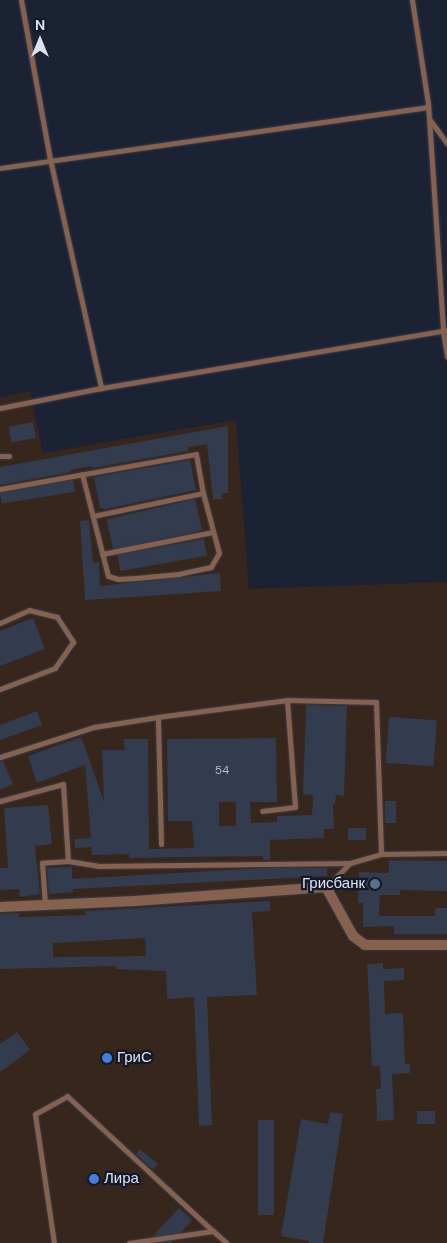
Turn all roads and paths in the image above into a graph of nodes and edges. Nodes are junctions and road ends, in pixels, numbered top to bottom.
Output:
1 (21, 0) edge
2 (412, 0) edge
3 (428, 106) junction
4 (429, 120) junction
5 (447, 143) edge
6 (50, 159) junction
7 (0, 168) edge
8 (445, 331) edge
9 (447, 356) edge
10 (101, 388) junction
11 (0, 408) edge
12 (0, 456) edge
13 (9, 456) dead end
14 (82, 474) junction
15 (0, 489) edge
16 (203, 493) junction
17 (94, 516) junction
18 (213, 532) junction
19 (102, 554) junction
20 (0, 623) edge
21 (0, 689) edge
22 (288, 700) junction
23 (158, 717) junction
24 (0, 757) edge
25 (0, 800) edge
26 (262, 811) dead end
27 (161, 844) dead end
28 (447, 853) edge
29 (381, 854) junction
30 (68, 861) junction
31 (350, 863) junction
32 (326, 887) junction
33 (46, 904) junction
34 (0, 907) edge
35 (447, 945) edge
36 (213, 1231) junction
37 (54, 1243) edge
38 (129, 1243) edge
39 (227, 1243) edge

1 - 6 lane
2 - 3 lane
3 - 4 lane
3 - 6 lane
4 - 5 lane
4 - 8 lane
6 - 7 lane
6 - 10 lane
8 - 9 lane
8 - 10 lane
10 - 11 lane
12 - 13 lane
14 - 15 lane
14 - 16 lane
14 - 17 lane
16 - 17 lane
16 - 18 lane
17 - 19 lane
18 - 19 lane
18 - 19 lane
20 - 21 lane
22 - 23 lane
22 - 26 lane
22 - 29 lane
23 - 24 lane
23 - 27 lane
25 - 30 lane
28 - 29 lane
29 - 31 lane
30 - 31 lane
30 - 33 lane
31 - 32 lane
32 - 33 street
32 - 35 street
33 - 34 street
36 - 37 lane
36 - 38 lane
36 - 39 lane

